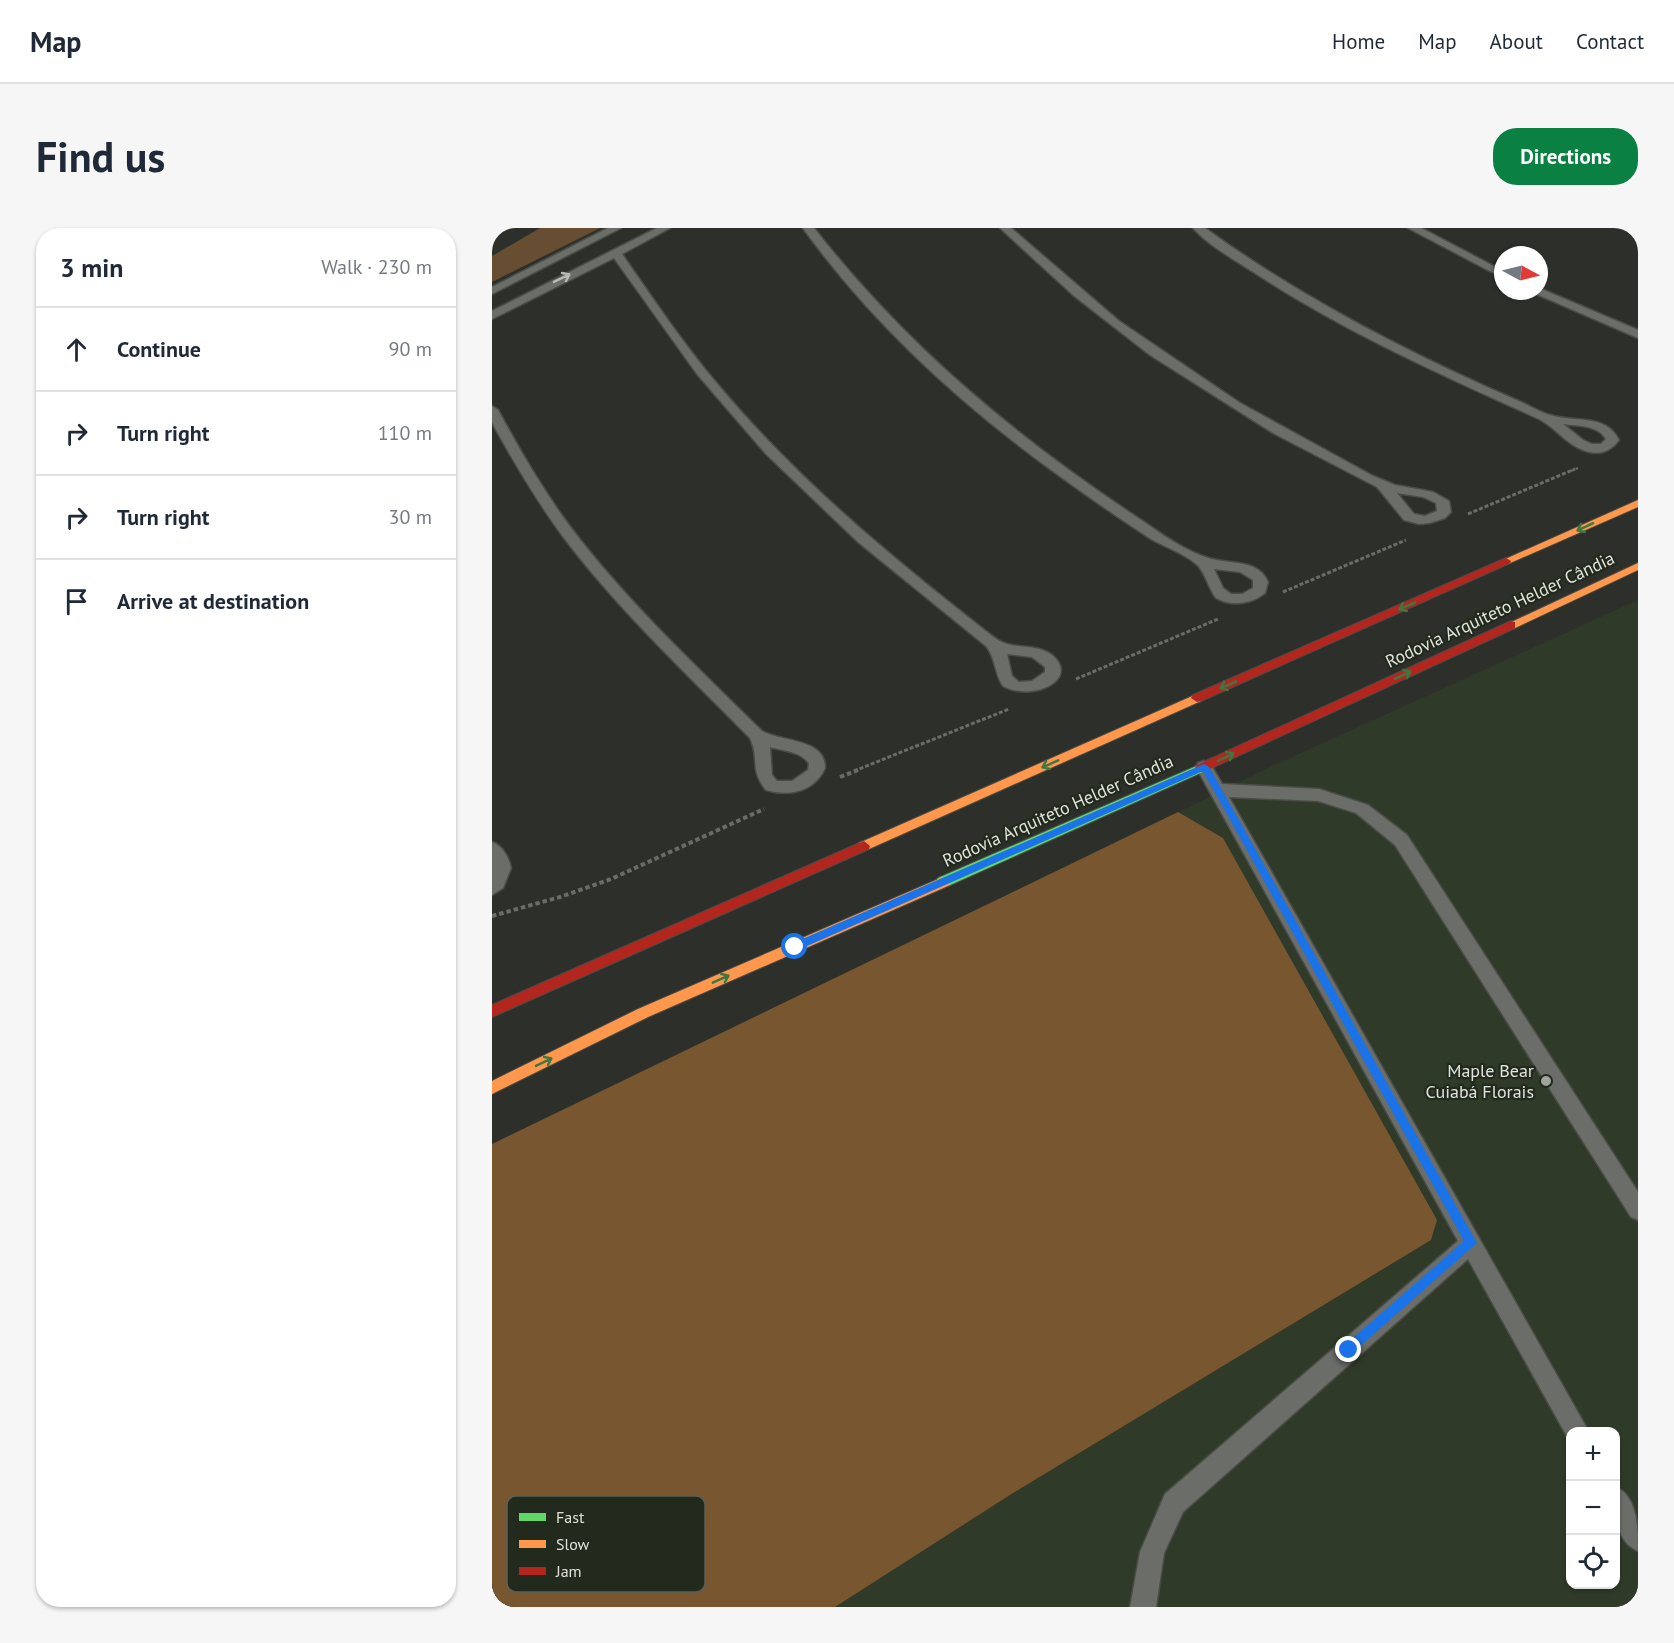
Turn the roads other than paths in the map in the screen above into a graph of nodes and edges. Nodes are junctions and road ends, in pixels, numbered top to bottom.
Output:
1 (616, 228) edge
2 (665, 228) edge
3 (808, 228) edge
4 (1005, 228) edge
5 (1198, 228) edge
6 (1413, 228) edge
7 (1631, 228) edge
8 (1638, 231) edge
9 (615, 252) junction
10 (1494, 269) edge
11 (512, 280) junction
12 (492, 291) edge
13 (538, 291) junction
14 (1548, 295) edge
15 (519, 301) junction
16 (492, 316) edge
17 (1638, 333) edge
18 (492, 410) edge
19 (1547, 418) dead end
20 (1381, 484) dead end
21 (1638, 503) edge
22 (1198, 558) dead end
23 (1638, 566) edge
24 (991, 642) dead end
25 (756, 735) dead end
26 (1204, 767) junction
27 (1217, 790) junction
28 (492, 849) edge
29 (492, 888) edge
30 (492, 1011) edge
31 (492, 1088) edge
32 (1638, 1210) edge
33 (1471, 1243) junction
34 (1575, 1427) edge
35 (1620, 1506) edge
36 (1638, 1539) edge
37 (1143, 1607) edge

1 - 11 lane
2 - 9 lane
3 - 22 lane
4 - 20 lane
5 - 19 lane
6 - 10 lane
7 - 8 lane
13 -> 9 lane
9 - 24 lane
11 - 12 lane
11 - 13 lane
12 - 15 lane
13 - 15 lane
14 - 17 lane
15 - 16 lane
18 - 25 lane
21 -> 30 main road
26 -> 23 main road, Rodovia Arquiteto Helder Cândia
26 - 27 lane
31 -> 26 main road, Rodovia Arquiteto Helder Cândia
27 - 32 lane
27 - 33 lane
28 - 29 lane
33 - 34 lane
33 - 37 lane
35 - 36 lane

